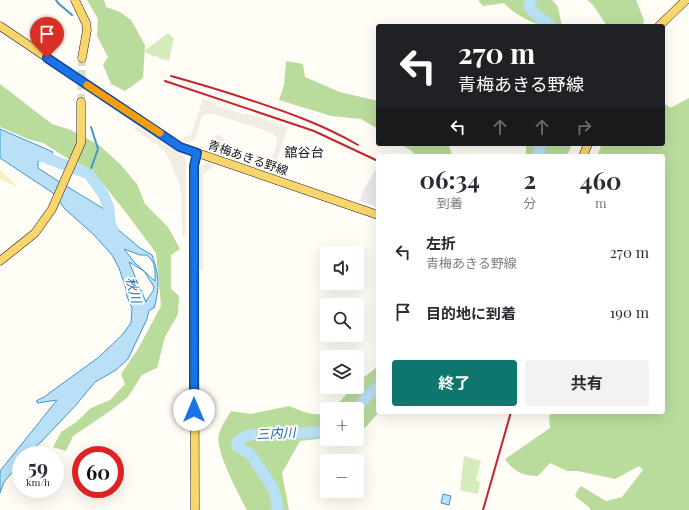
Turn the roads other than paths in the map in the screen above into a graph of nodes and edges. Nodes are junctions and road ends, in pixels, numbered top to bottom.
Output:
1 (74, 0) edge
2 (686, 0) edge
3 (661, 24) edge
4 (0, 26) edge
5 (82, 58) tunnel mouth
6 (81, 102) tunnel mouth
7 (197, 153) junction
8 (376, 214) edge
9 (0, 261) edge
10 (195, 510) edge

1 - 5 main road
2 - 3 main road
4 - 7 main road, 青梅あきる野線
6 - 9 main road
7 - 8 main road, 青梅あきる野線
7 - 10 main road

